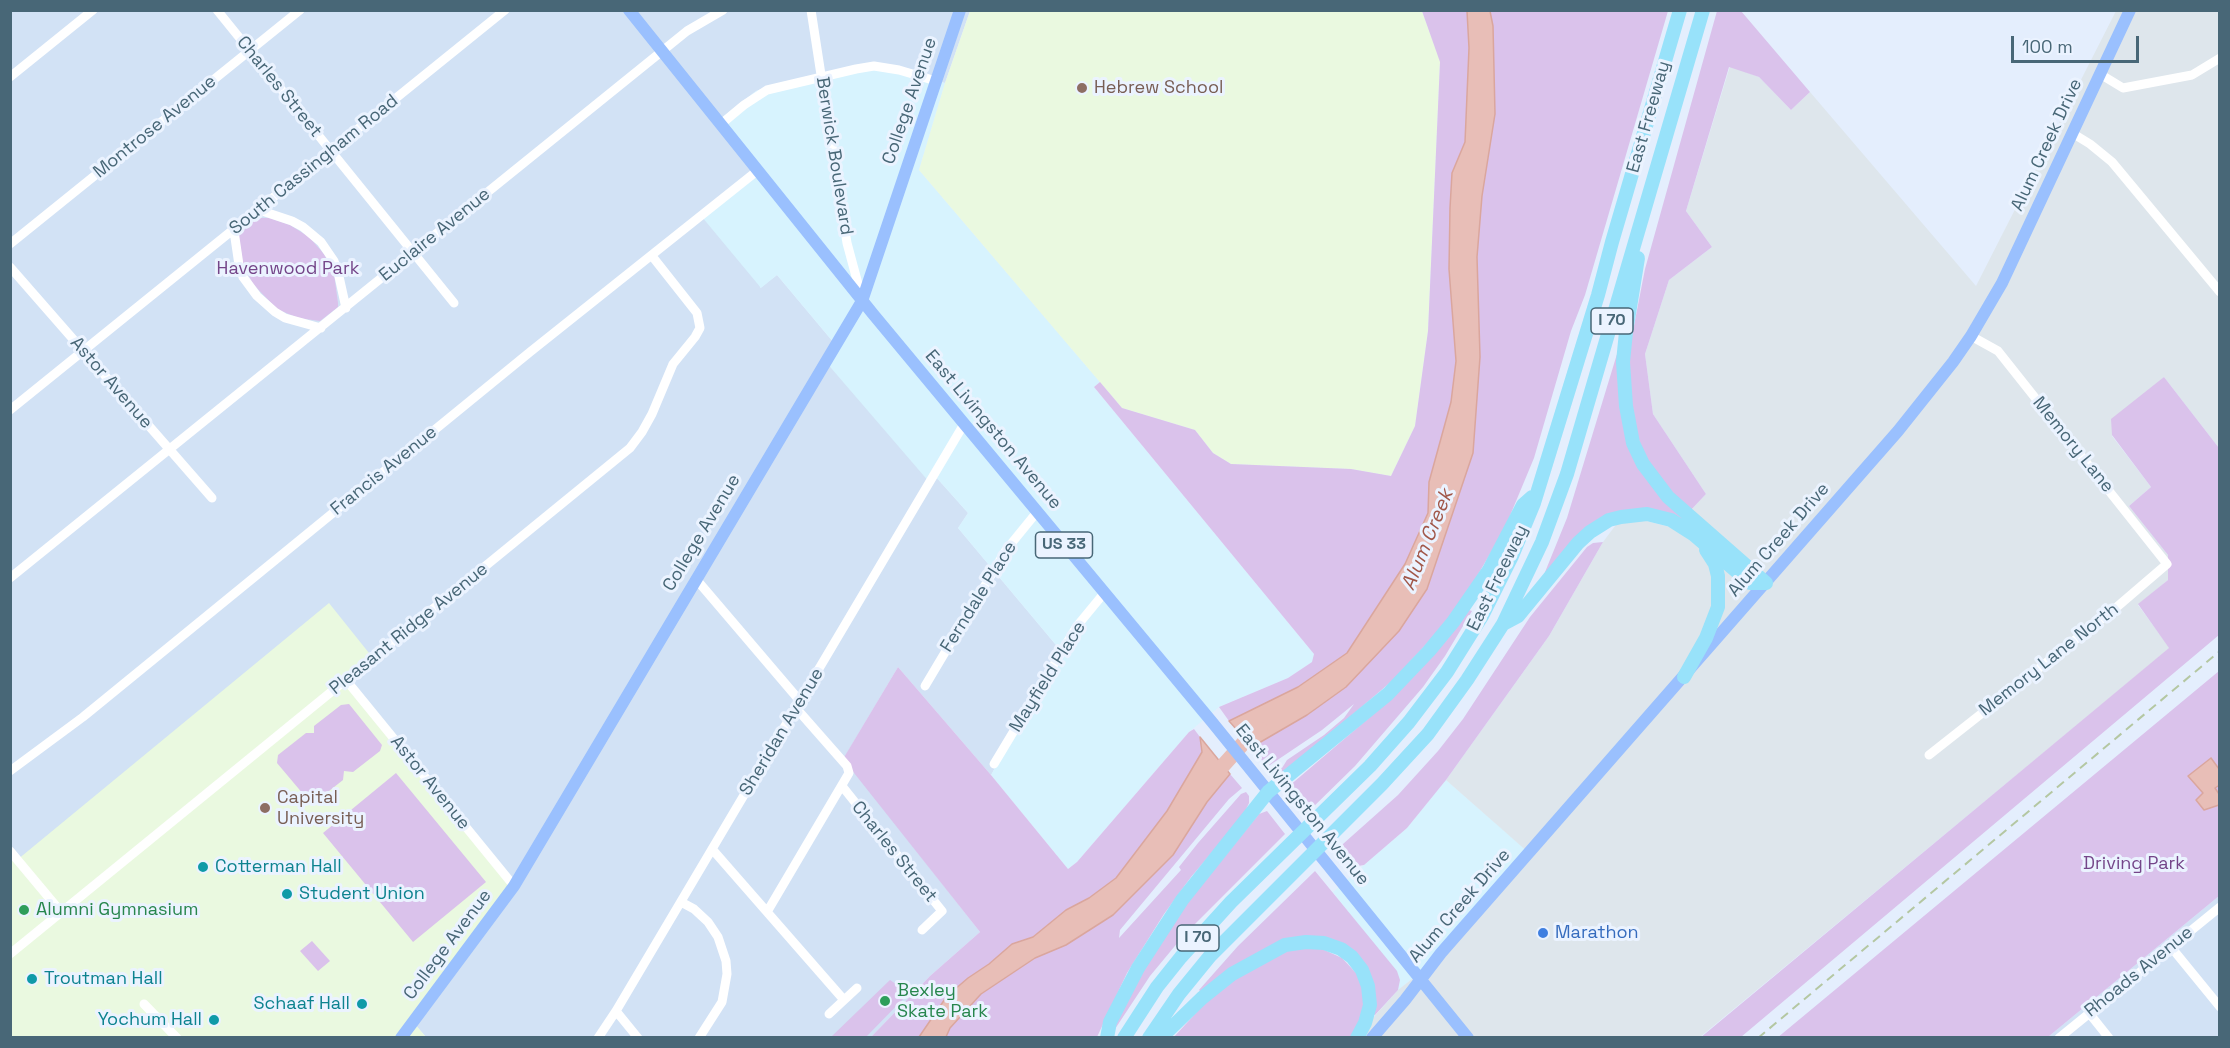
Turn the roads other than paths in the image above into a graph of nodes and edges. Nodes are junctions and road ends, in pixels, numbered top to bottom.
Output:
1 (93, 10) edge
2 (217, 10) edge
3 (300, 10) edge
4 (505, 10) edge
5 (628, 10) edge
6 (723, 10) edge
7 (811, 10) edge
8 (960, 10) edge
9 (1680, 10) edge
10 (1703, 10) edge
11 (2130, 10) edge
12 (250, 51) junction
13 (661, 51) junction
14 (2220, 58) edge
15 (2100, 74) junction
16 (822, 76) junction
17 (10, 77) edge
18 (936, 81) junction
19 (720, 125) junction
20 (2072, 133) junction
21 (331, 151) junction
22 (757, 171) junction
23 (1647, 201) junction
24 (259, 210) junction
25 (234, 231) junction
26 (10, 244) edge
27 (413, 252) junction
28 (652, 256) junction
29 (10, 267) edge
30 (2220, 292) edge
31 (862, 301) junction
32 (454, 303) dead end
33 (346, 308) junction
34 (321, 328) junction
35 (1971, 336) junction
36 (84, 351) junction
37 (10, 410) edge
38 (964, 424) junction
39 (170, 450) junction
40 (1536, 494) junction
41 (212, 498) dead end
42 (1037, 512) junction
43 (1693, 534) junction
44 (2167, 564) joint
45 (10, 578) edge
46 (696, 579) junction
47 (1766, 583) junction
48 (1105, 592) junction
49 (1503, 624) junction
50 (1684, 677) junction
51 (346, 680) junction
52 (925, 686) dead end
53 (798, 704) junction
54 (1929, 755) dead end
55 (994, 764) dead end
56 (10, 771) edge
57 (842, 786) junction
58 (1268, 792) junction
59 (712, 849) junction
60 (10, 852) edge
61 (514, 886) junction
62 (681, 902) junction
63 (2220, 907) edge
64 (61, 912) junction
65 (767, 912) junction
66 (922, 930) dead end
67 (2171, 947) junction
68 (10, 954) edge
69 (1420, 979) junction
70 (857, 988) dead end
71 (844, 1000) junction
72 (144, 1004) dead end
73 (2220, 1007) edge
74 (616, 1011) junction
75 (2089, 1013) junction
76 (829, 1014) dead end
77 (177, 1038) edge
78 (401, 1038) edge
79 (598, 1038) edge
80 (638, 1038) edge
81 (699, 1038) edge
82 (1107, 1038) edge
83 (1124, 1038) edge
84 (1149, 1038) edge
85 (1159, 1038) edge
86 (1357, 1038) edge
87 (1372, 1038) edge
88 (1468, 1038) edge
89 (2059, 1038) edge
90 (2109, 1038) edge

1 - 17 street
2 - 12 street, Charles Street
3 - 12 street, Montrose Avenue
4 - 21 street, South Cassingham Road
5 - 13 main road, East Livingston Avenue
6 - 13 street, Euclaire Avenue
7 - 16 street, Berwick Boulevard
8 - 18 main road, College Avenue
9 - 40 highway, East Freeway / I 70
10 - 23 highway, East Freeway / I 70
11 - 15 main road, Alum Creek Drive
12 - 21 street, Charles Street
12 - 26 street, Montrose Avenue
13 - 19 main road, East Livingston Avenue
13 - 27 street, Euclaire Avenue
14 - 15 street
15 - 20 main road, Alum Creek Drive
16 - 18 street
16 - 19 street
16 - 31 street, Berwick Boulevard
18 - 31 main road, College Avenue
19 - 22 main road, East Livingston Avenue
20 - 30 street
20 - 35 main road, Alum Creek Drive
21 - 24 street, South Cassingham Road
21 - 27 street, Charles Street
22 - 28 street, Francis Avenue
22 - 31 main road, East Livingston Avenue
23 - 47 highway
23 - 49 highway, East Freeway / I 70
24 - 25 street, South Cassingham Road
24 - 33 street
25 - 34 street
25 - 36 street, South Cassingham Road
27 - 32 street, Charles Street
27 - 33 street, Euclaire Avenue
28 - 51 street, Pleasant Ridge Avenue
28 - 56 street, Francis Avenue
29 - 36 street, Astor Avenue
31 - 38 main road, East Livingston Avenue / US 33
31 - 46 main road, College Avenue
33 - 34 street, Euclaire Avenue
34 - 39 street, Euclaire Avenue
35 - 44 street, Memory Lane
35 - 47 main road, Alum Creek Drive
36 - 37 street, South Cassingham Road
36 - 39 street, Astor Avenue
38 - 42 main road, East Livingston Avenue / US 33
38 - 53 street, Sheridan Avenue
39 - 41 street, Astor Avenue
39 - 45 street, Euclaire Avenue
40 - 58 highway
40 - 83 highway, East Freeway / I 70
42 - 48 main road, East Livingston Avenue / US 33
42 - 52 street, Ferndale Place
43 - 47 highway
43 - 49 highway
43 - 50 highway
44 - 54 street, Memory Lane North
46 - 53 street, Charles Street
46 - 61 main road, College Avenue
47 - 50 main road, Alum Creek Drive
48 - 55 street, Mayfield Place
48 - 58 main road, East Livingston Avenue / US 33
49 - 84 highway, East Freeway / I 70
50 - 69 main road, Alum Creek Drive
51 - 61 street, Astor Avenue
51 - 64 street, Pleasant Ridge Avenue
53 - 57 street, Charles Street
53 - 59 street, Sheridan Avenue
57 - 65 street
57 - 66 street, Charles Street
58 - 69 main road, East Livingston Avenue / US 33
58 - 82 highway
59 - 62 street, Sheridan Avenue
59 - 65 street
60 - 64 street
61 - 78 main road, College Avenue
62 - 74 street, Sheridan Avenue
62 - 81 street
63 - 67 street, Rhoads Avenue
64 - 68 street, Pleasant Ridge Avenue
65 - 71 street
67 - 73 street
67 - 75 street, Rhoads Avenue
69 - 87 main road, Alum Creek Drive
69 - 88 main road, East Livingston Avenue / US 33
70 - 71 street
71 - 76 street
72 - 77 street
74 - 79 street, Sheridan Avenue
74 - 80 street
75 - 89 street, Rhoads Avenue
75 - 90 street
85 - 86 highway

